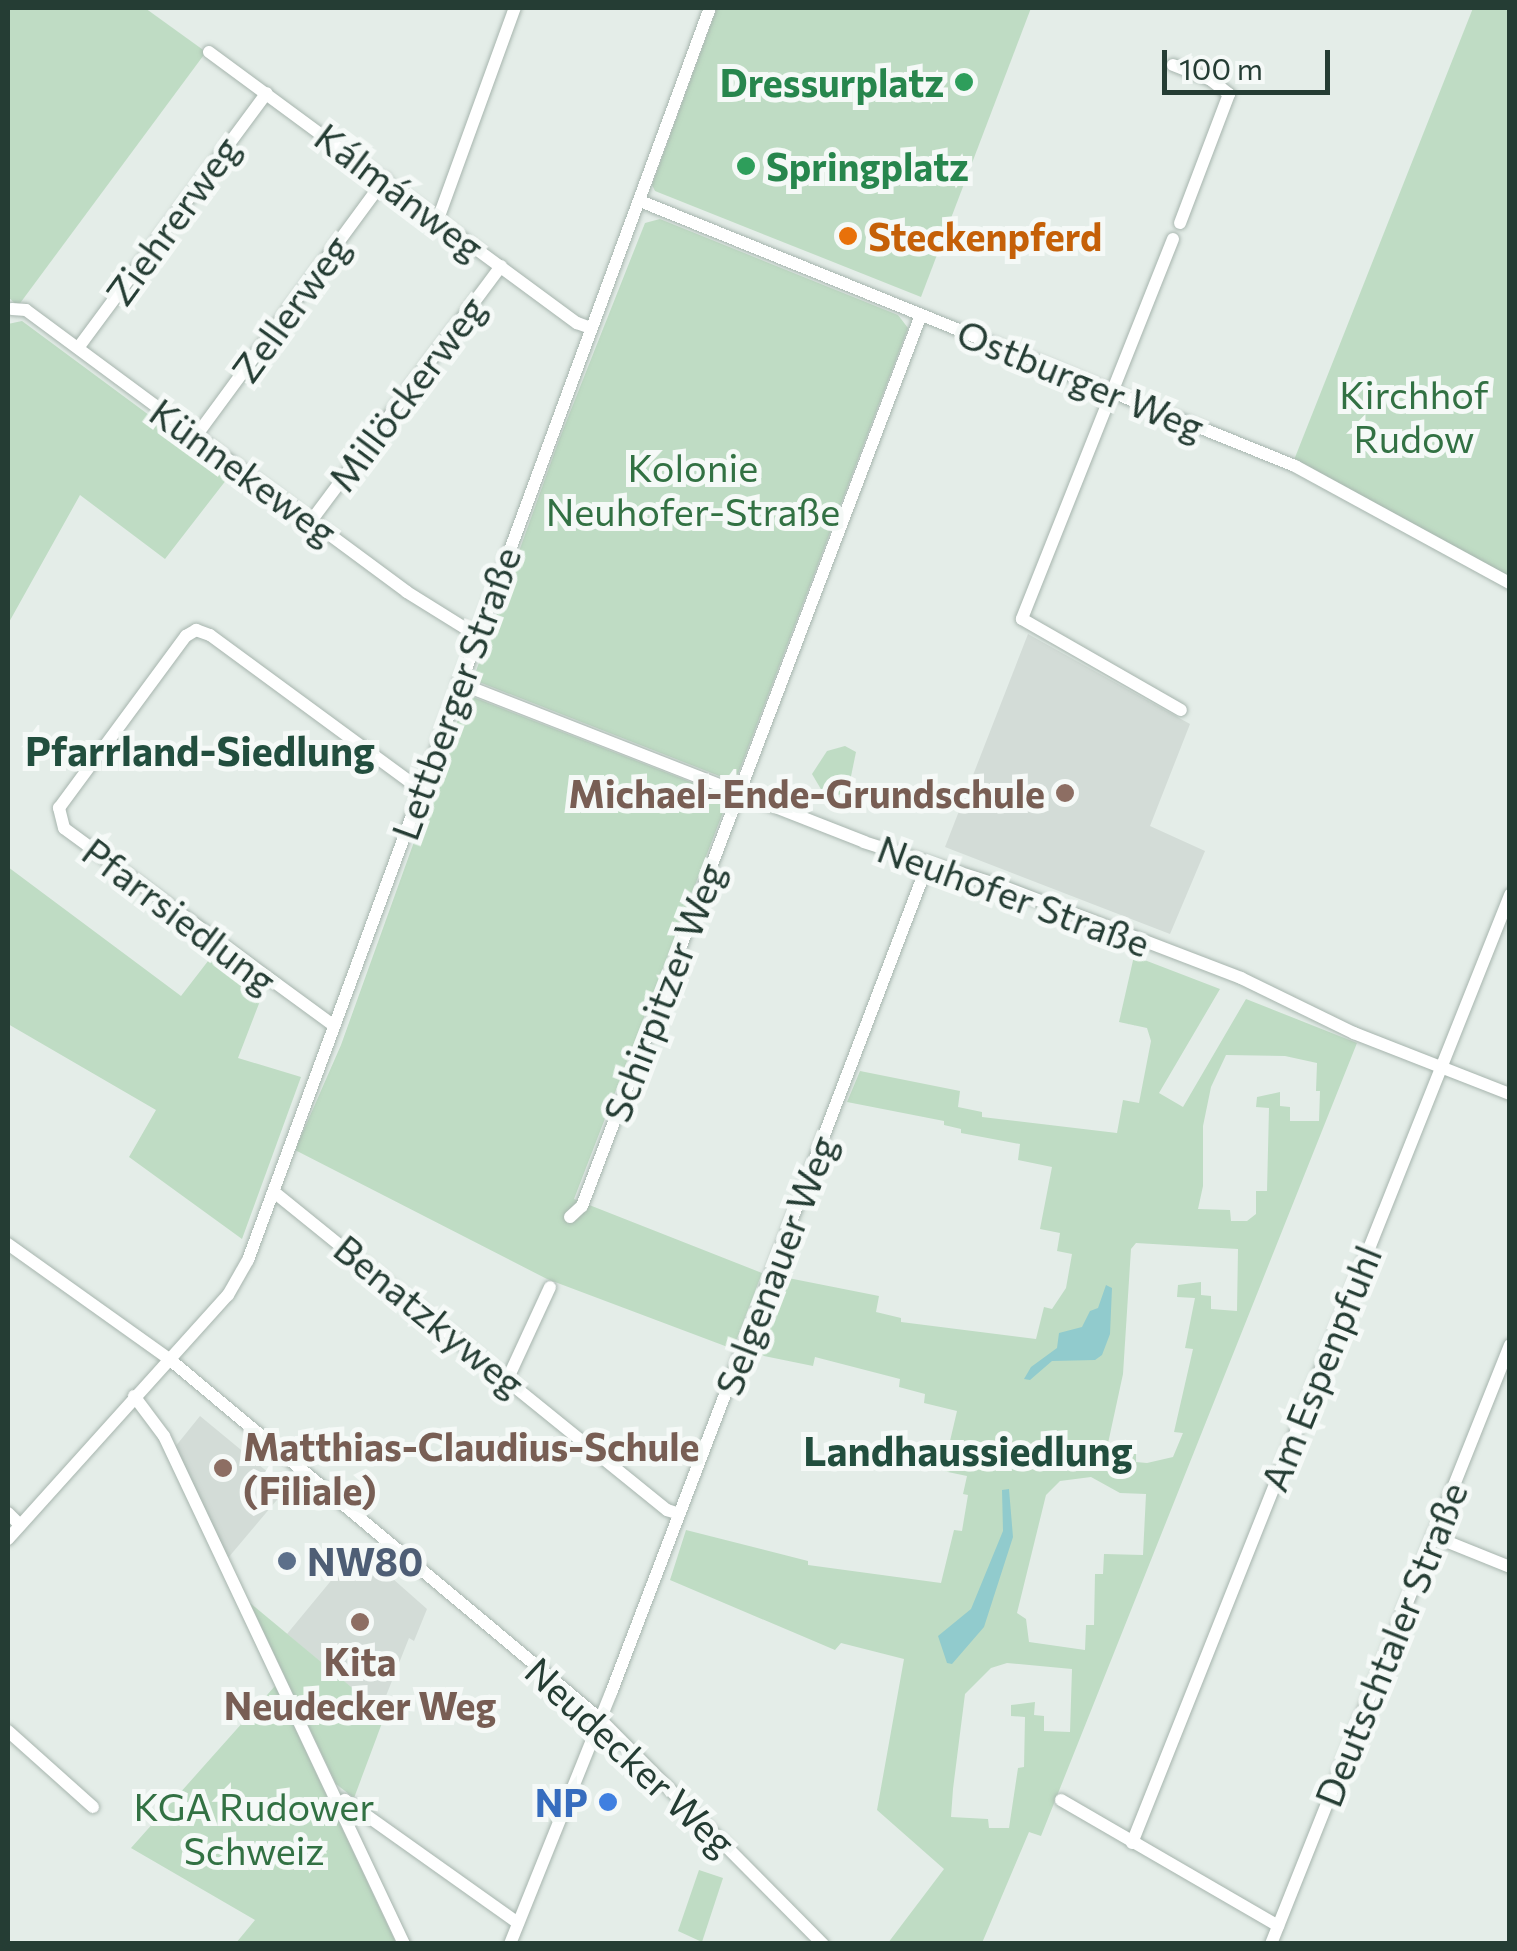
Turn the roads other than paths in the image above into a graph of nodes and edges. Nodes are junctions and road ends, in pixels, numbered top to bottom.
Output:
1 (515, 8) edge
2 (710, 8) edge
3 (209, 52) dead end
4 (1173, 65) dead end
5 (266, 92) junction
6 (385, 179) junction
7 (640, 202) junction
8 (438, 218) junction
9 (1180, 224) dead end
10 (1173, 240) dead end
11 (500, 266) junction
12 (12, 308) dead end
13 (921, 315) junction
14 (591, 328) junction
15 (78, 348) junction
16 (1112, 392) junction
17 (196, 436) junction
18 (311, 521) junction
19 (1510, 582) edge
20 (476, 635) junction
21 (459, 683) junction
22 (1180, 710) dead end
23 (420, 790) junction
24 (739, 792) junction
25 (928, 866) junction
26 (1510, 894) edge
27 (334, 1026) junction
28 (1441, 1067) junction
29 (1510, 1094) edge
30 (274, 1192) junction
31 (570, 1217) dead end
32 (8, 1244) edge
33 (550, 1288) dead end
34 (1510, 1345) edge
35 (168, 1358) junction
36 (508, 1378) junction
37 (134, 1396) junction
38 (8, 1514) edge
39 (678, 1514) junction
40 (20, 1525) junction
41 (1433, 1536) junction
42 (8, 1539) edge
43 (1510, 1566) edge
44 (600, 1719) junction
45 (8, 1731) edge
46 (1061, 1800) dead end
47 (338, 1804) junction
48 (93, 1807) dead end
49 (1132, 1842) junction
50 (518, 1924) junction
51 (1278, 1926) junction
52 (404, 1944) edge
53 (510, 1944) edge
54 (823, 1944) edge
55 (1271, 1944) edge

1 - 8 street
2 - 7 street, Lettberger Straße
3 - 5 street, Kálmánweg
4 - 9 street
5 - 6 street, Kálmánweg
5 - 15 street, Ziehrerweg
6 - 8 street, Kálmánweg
6 - 17 street, Zellerweg
7 - 13 street, Ostburger Weg
7 - 14 street, Lettberger Straße
8 - 11 street, Kálmánweg
10 - 16 street
11 - 14 street, Kálmánweg
11 - 18 street, Millöckerweg
12 - 15 street, Künnekeweg
13 - 16 street, Ostburger Weg
13 - 24 street, Schirpitzer Weg
14 - 20 street, Lettberger Straße
15 - 17 street, Künnekeweg
16 - 19 street, Ostburger Weg
16 - 22 street
17 - 18 street, Künnekeweg
18 - 20 street, Künnekeweg
20 - 21 street, Lettberger Straße
21 - 23 street, Lettberger Straße
21 - 24 street, Neuhofer Straße
23 - 27 street, Lettberger Straße
23 - 27 street, Pfarrsiedlung
24 - 25 street, Neuhofer Straße
24 - 31 street, Schirpitzer Weg
25 - 28 street, Neuhofer Straße
25 - 39 street, Selgenauer Weg
26 - 28 street, Am Espenpfuhl
27 - 30 street, Lettberger Straße
28 - 29 street, Neuhofer Straße
28 - 49 street, Am Espenpfuhl
30 - 35 street, Lettberger Straße
30 - 36 street, Benatzkyweg
32 - 35 street, Neudecker Weg
33 - 36 street
34 - 41 street, Deutschtaler Straße
35 - 37 street, Lettberger Straße
35 - 44 street, Neudecker Weg
36 - 39 street, Benatzkyweg
37 - 40 street, Lettberger Straße
37 - 47 street
38 - 40 street
39 - 44 street, Selgenauer Weg
40 - 42 street, Lettberger Straße
41 - 43 street
41 - 51 street, Deutschtaler Straße
44 - 50 street, Selgenauer Weg
44 - 54 street, Neudecker Weg
45 - 48 street
46 - 49 street
47 - 50 street
47 - 52 street
49 - 51 street
50 - 53 street, Selgenauer Weg
51 - 55 street, Deutschtaler Straße

